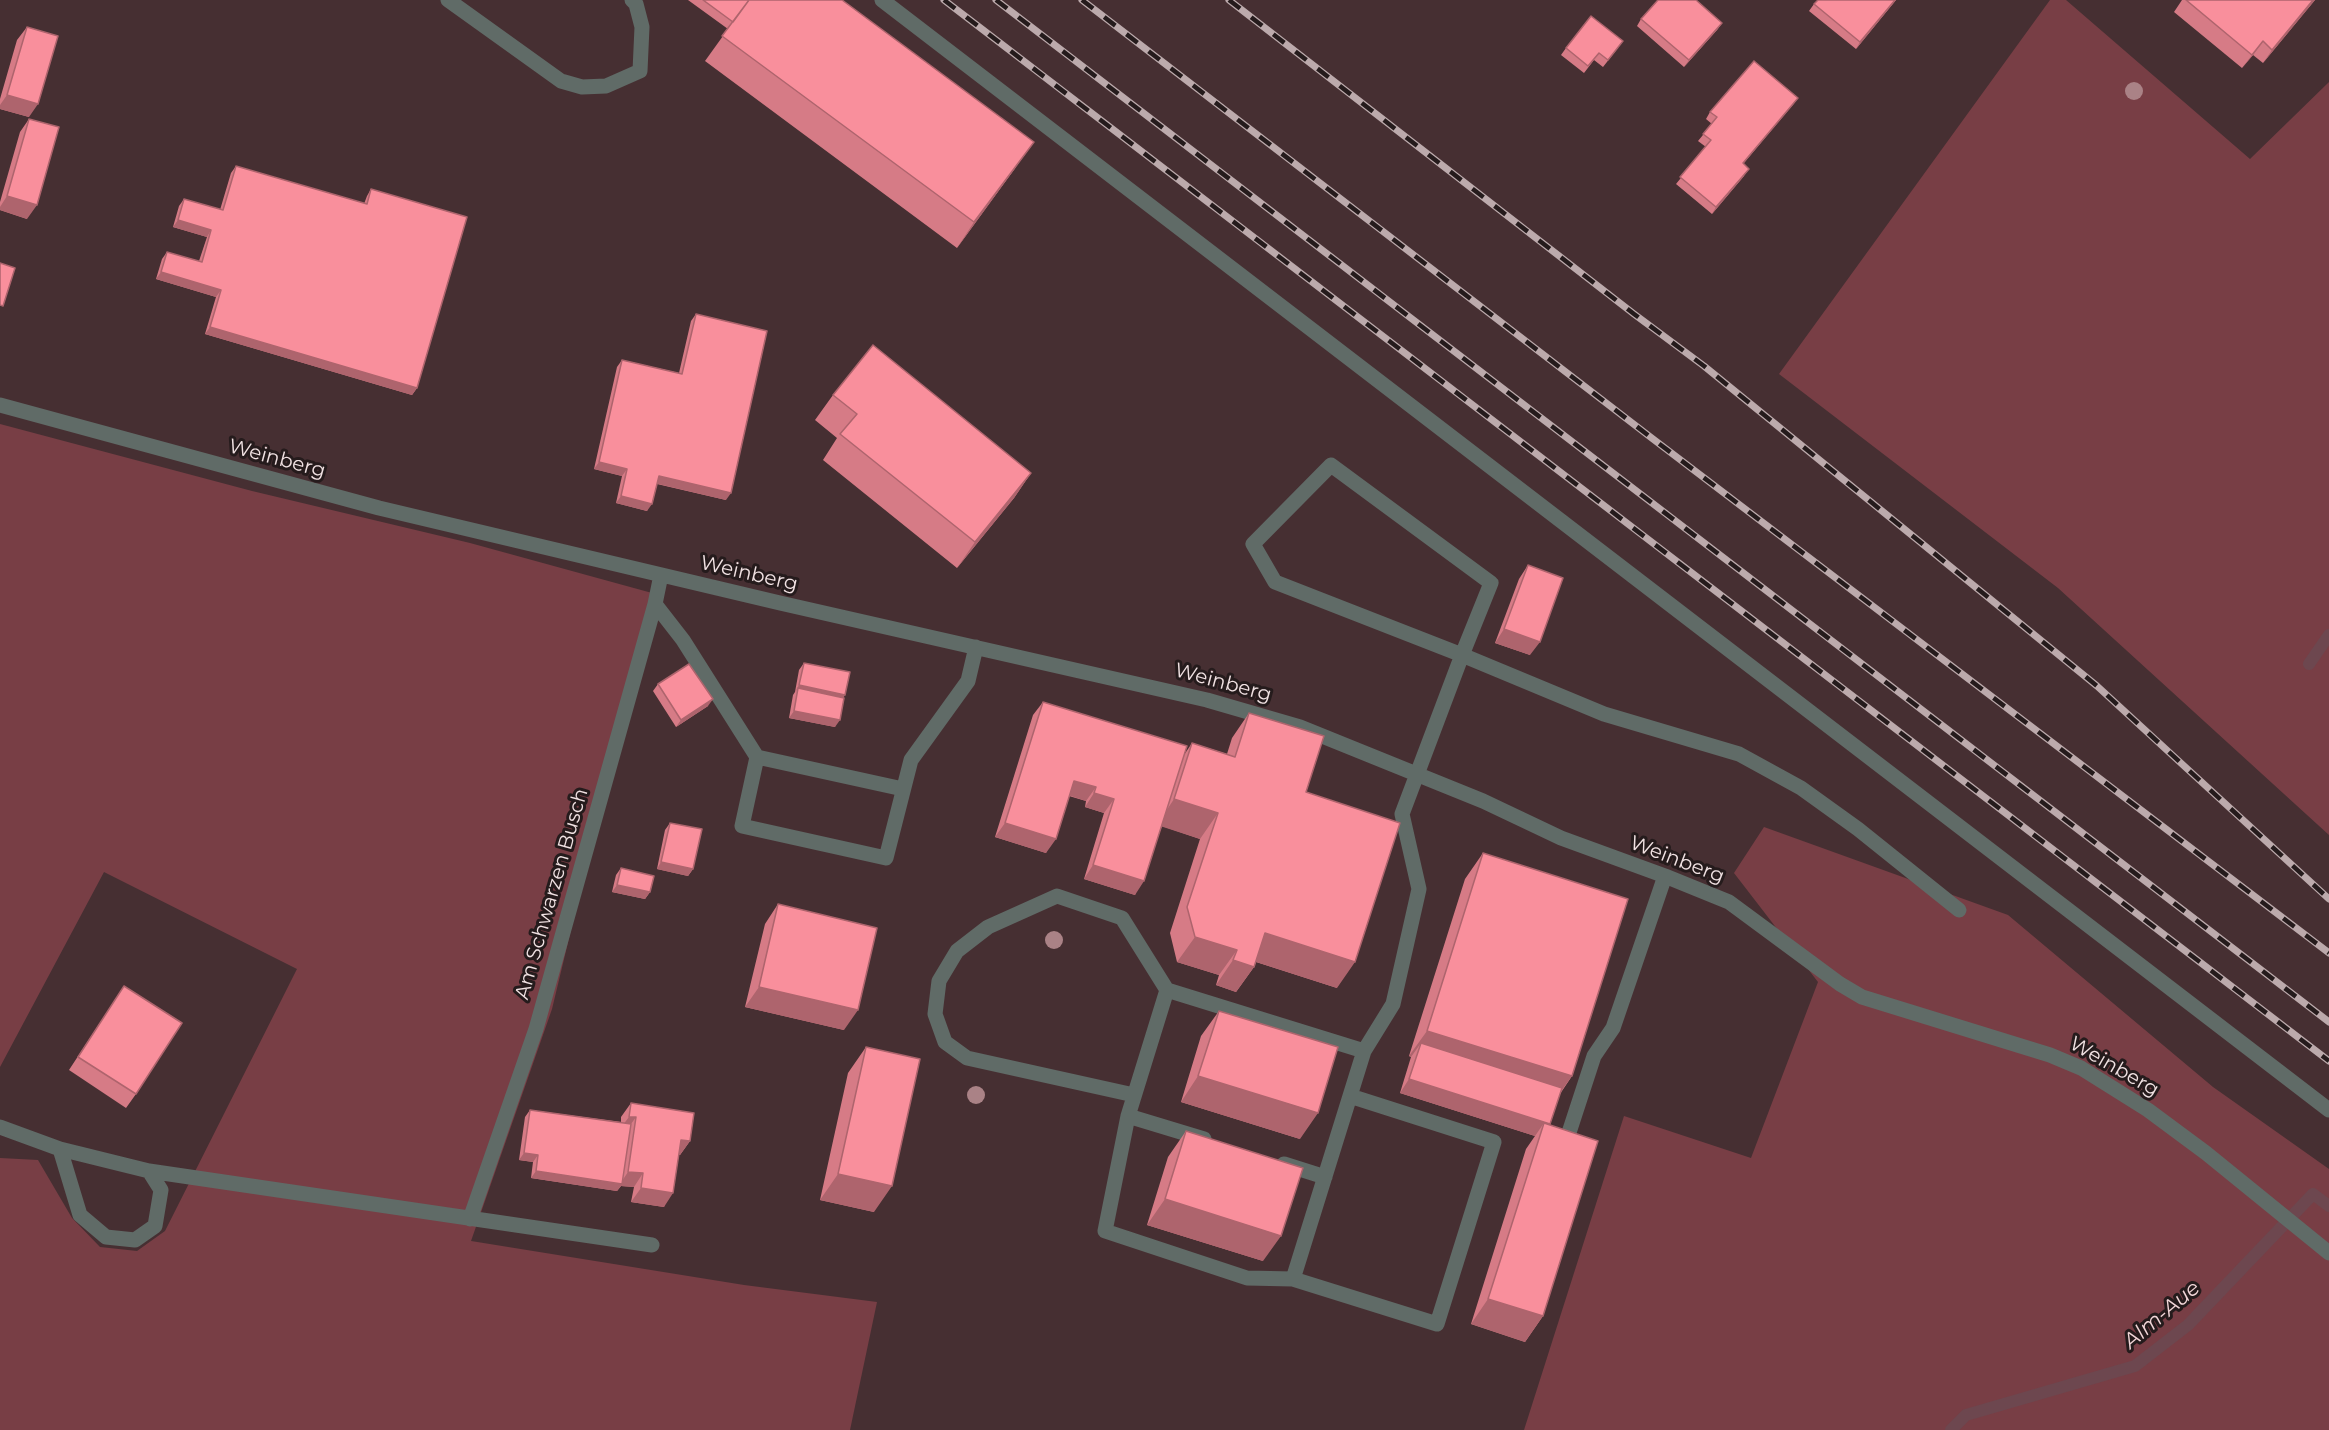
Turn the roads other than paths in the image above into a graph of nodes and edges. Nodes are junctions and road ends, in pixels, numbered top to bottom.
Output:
1 (448, 0) edge
2 (632, 0) edge
3 (882, 0) edge
4 (0, 405) edge
5 (661, 575) junction
6 (655, 604) junction
7 (976, 647) junction
8 (1462, 655) junction
9 (757, 757) junction
10 (1416, 775) junction
11 (903, 789) junction
12 (1665, 876) junction
13 (1959, 910) dead end
14 (1167, 990) junction
15 (1364, 1051) junction
16 (1134, 1095) junction
17 (1350, 1096) junction
18 (2329, 1110) edge
19 (1128, 1116) junction
20 (0, 1127) edge
21 (1216, 1143) edge
22 (60, 1149) junction
23 (1563, 1152) edge
24 (1270, 1160) edge
25 (149, 1171) junction
26 (1325, 1177) junction
27 (470, 1219) junction
28 (652, 1245) dead end
29 (2329, 1253) edge
30 (1293, 1279) junction

1 - 2 street
3 - 18 street
4 - 5 street, Weinberg
5 - 6 street, Am Schwarzen Busch
5 - 7 street, Weinberg
6 - 9 street
6 - 27 street, Am Schwarzen Busch
7 - 10 street, Weinberg
7 - 11 street
8 - 8 street
8 - 10 street
8 - 13 street
9 - 11 street
9 - 11 street
10 - 12 street, Weinberg
10 - 15 street
12 - 23 street
12 - 29 street, Weinberg
14 - 15 street
14 - 16 street
14 - 16 street
15 - 17 street
16 - 19 street
17 - 26 street
17 - 30 street
19 - 21 street
19 - 30 street
20 - 22 street
22 - 25 street
22 - 25 street
24 - 26 street
25 - 27 street
26 - 30 street
27 - 28 street

